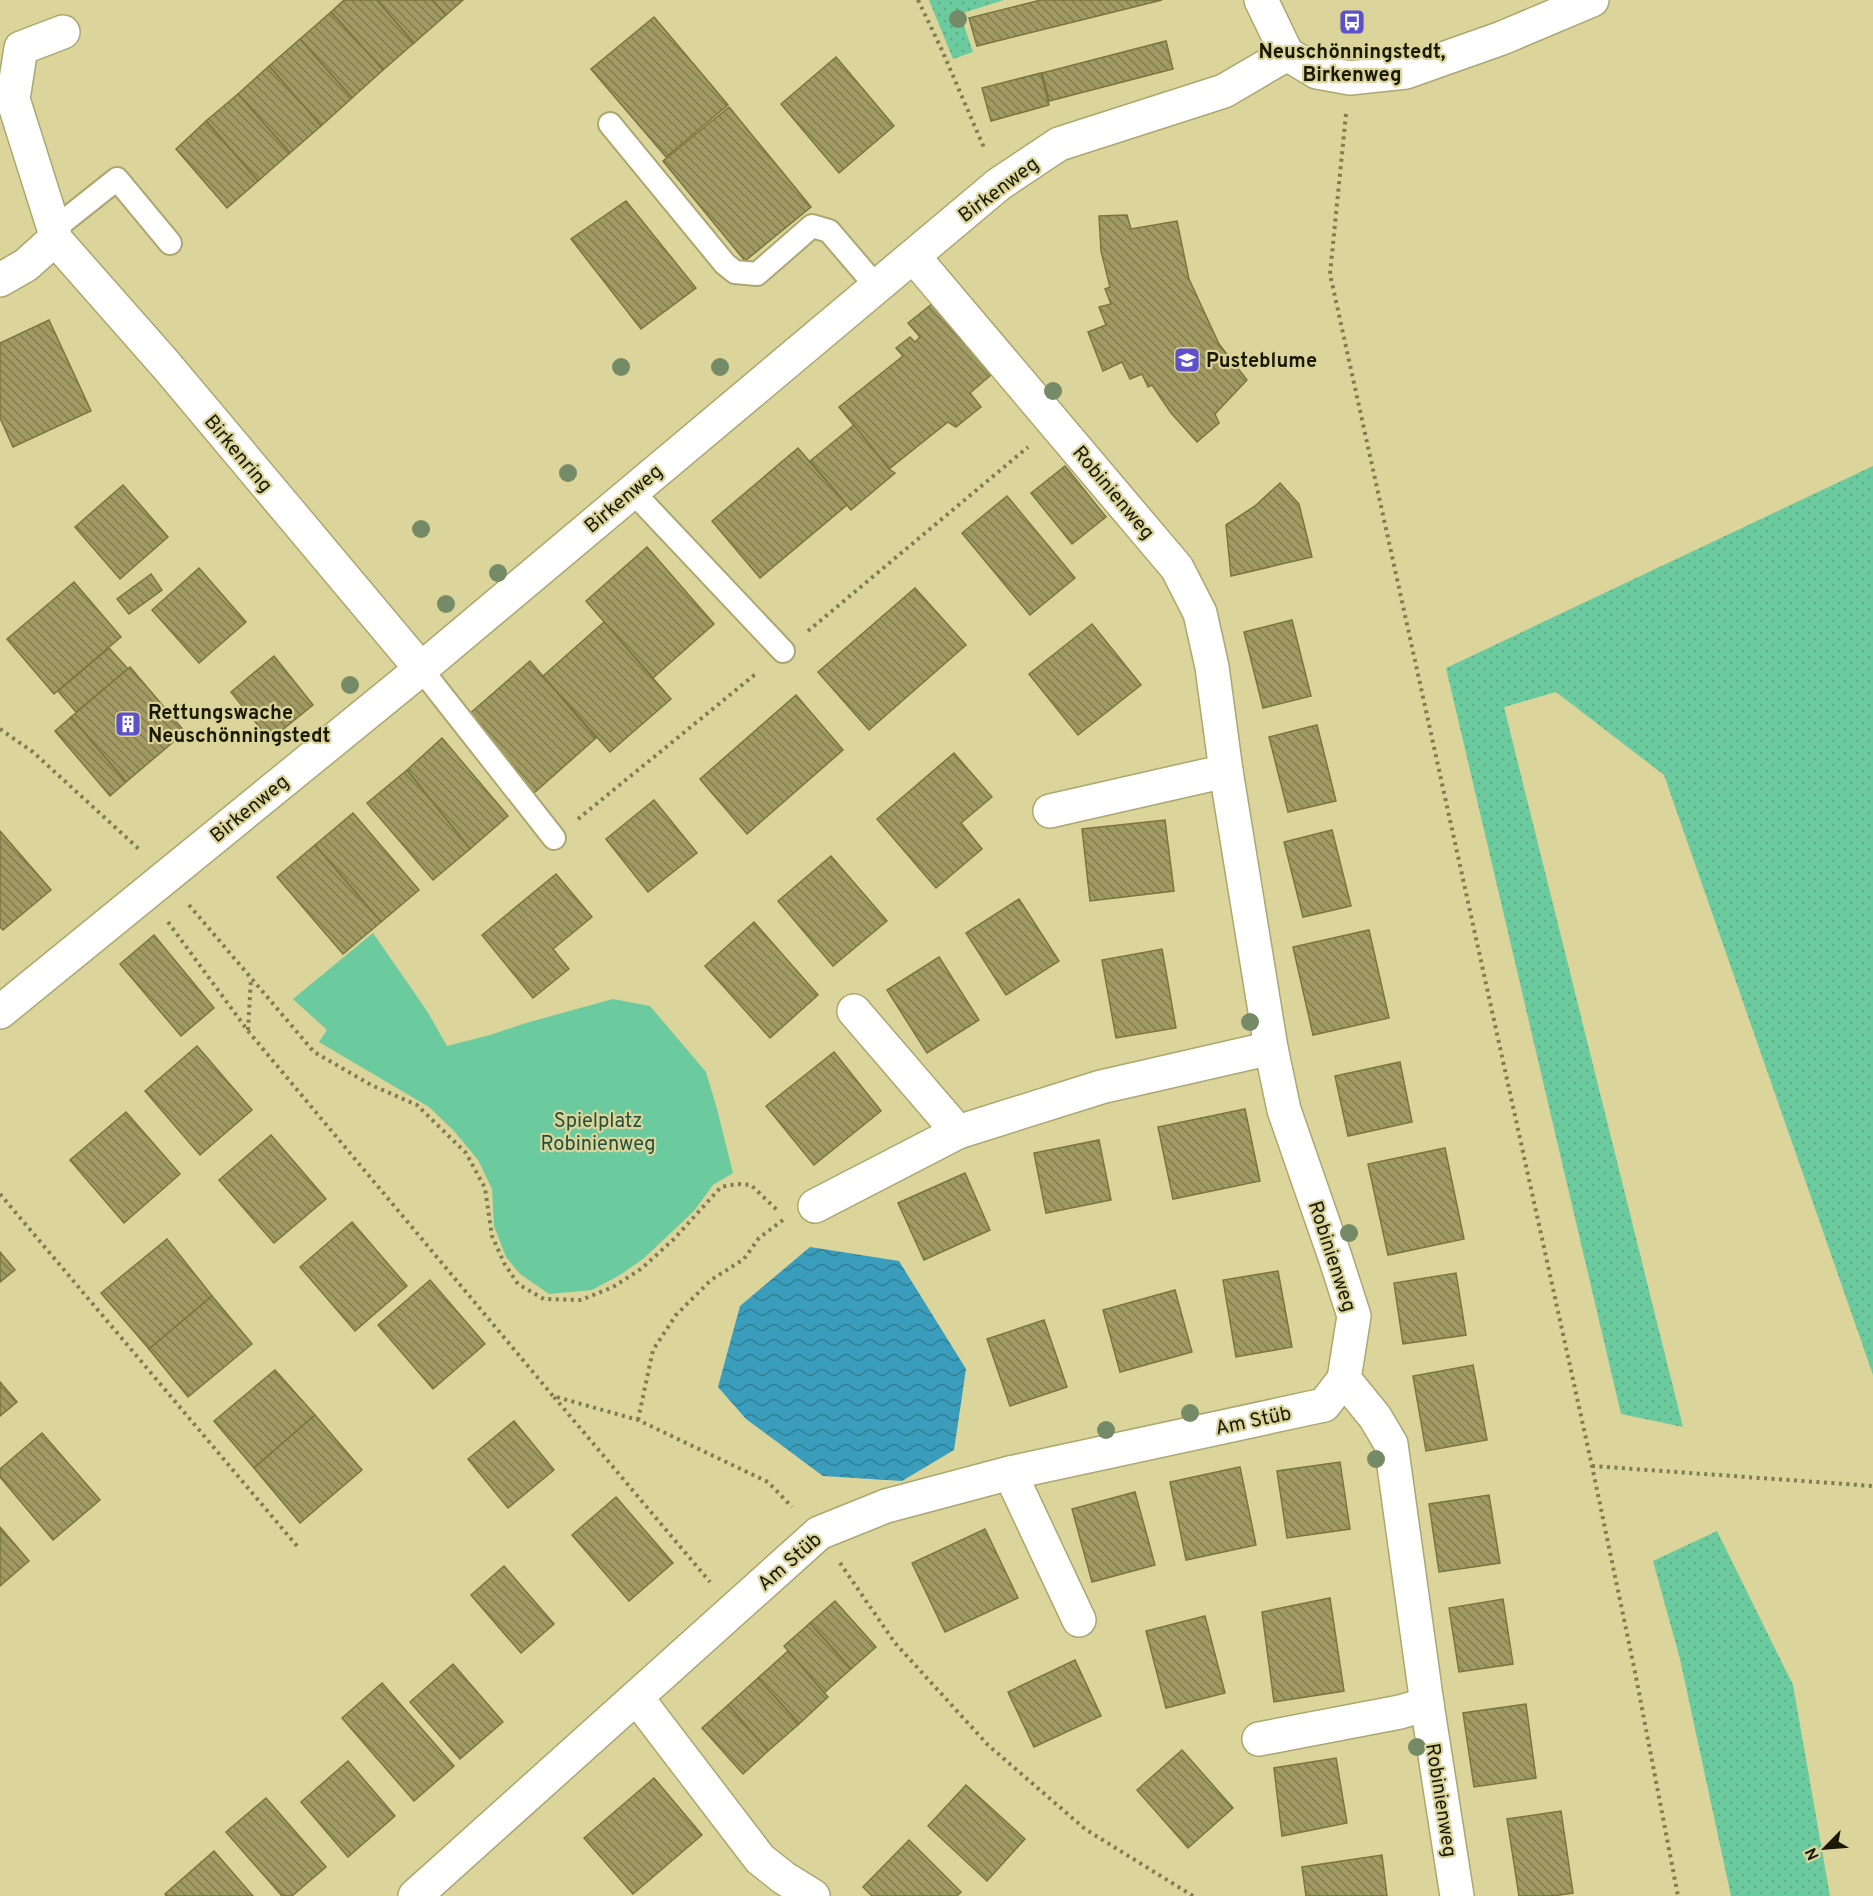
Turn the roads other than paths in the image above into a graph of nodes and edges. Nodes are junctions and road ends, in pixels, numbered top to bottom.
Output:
1 (1261, 0) edge
2 (1592, 0) edge
3 (63, 32) dead end
4 (1287, 54) junction
5 (610, 124) dead end
6 (54, 234) junction
7 (170, 243) dead end
8 (914, 257) junction
9 (0, 280) edge
10 (876, 286) junction
11 (632, 491) junction
12 (783, 651) dead end
13 (421, 669) junction
14 (1226, 771) junction
15 (1050, 811) dead end
16 (554, 838) dead end
17 (854, 1011) dead end
18 (0, 1012) edge
19 (1271, 1048) junction
20 (958, 1132) junction
21 (815, 1206) dead end
22 (1344, 1379) junction
23 (1010, 1473) junction
24 (1079, 1620) dead end
25 (637, 1698) junction
26 (1427, 1704) junction
27 (1259, 1739) dead end
28 (415, 1896) edge
29 (813, 1896) edge
30 (1457, 1896) edge

1 - 4 street
2 - 4 street
3 - 6 street, Birkenring
4 - 8 street, Birkenweg
5 - 10 lane
6 - 7 lane
6 - 9 street
6 - 13 street, Birkenring
8 - 10 street, Birkenweg
8 - 14 street, Robinienweg
10 - 11 street, Birkenweg
11 - 12 lane
11 - 13 street, Birkenweg
13 - 16 lane
13 - 18 street, Birkenweg
14 - 15 street
14 - 19 street, Robinienweg
17 - 20 street
19 - 20 street
19 - 22 street, Robinienweg
20 - 21 street
22 - 23 street, Am Stüb
22 - 26 street, Robinienweg
23 - 24 street
23 - 25 street, Am Stüb
25 - 28 street, Am Stüb
25 - 29 street
26 - 27 street
26 - 30 street, Robinienweg

